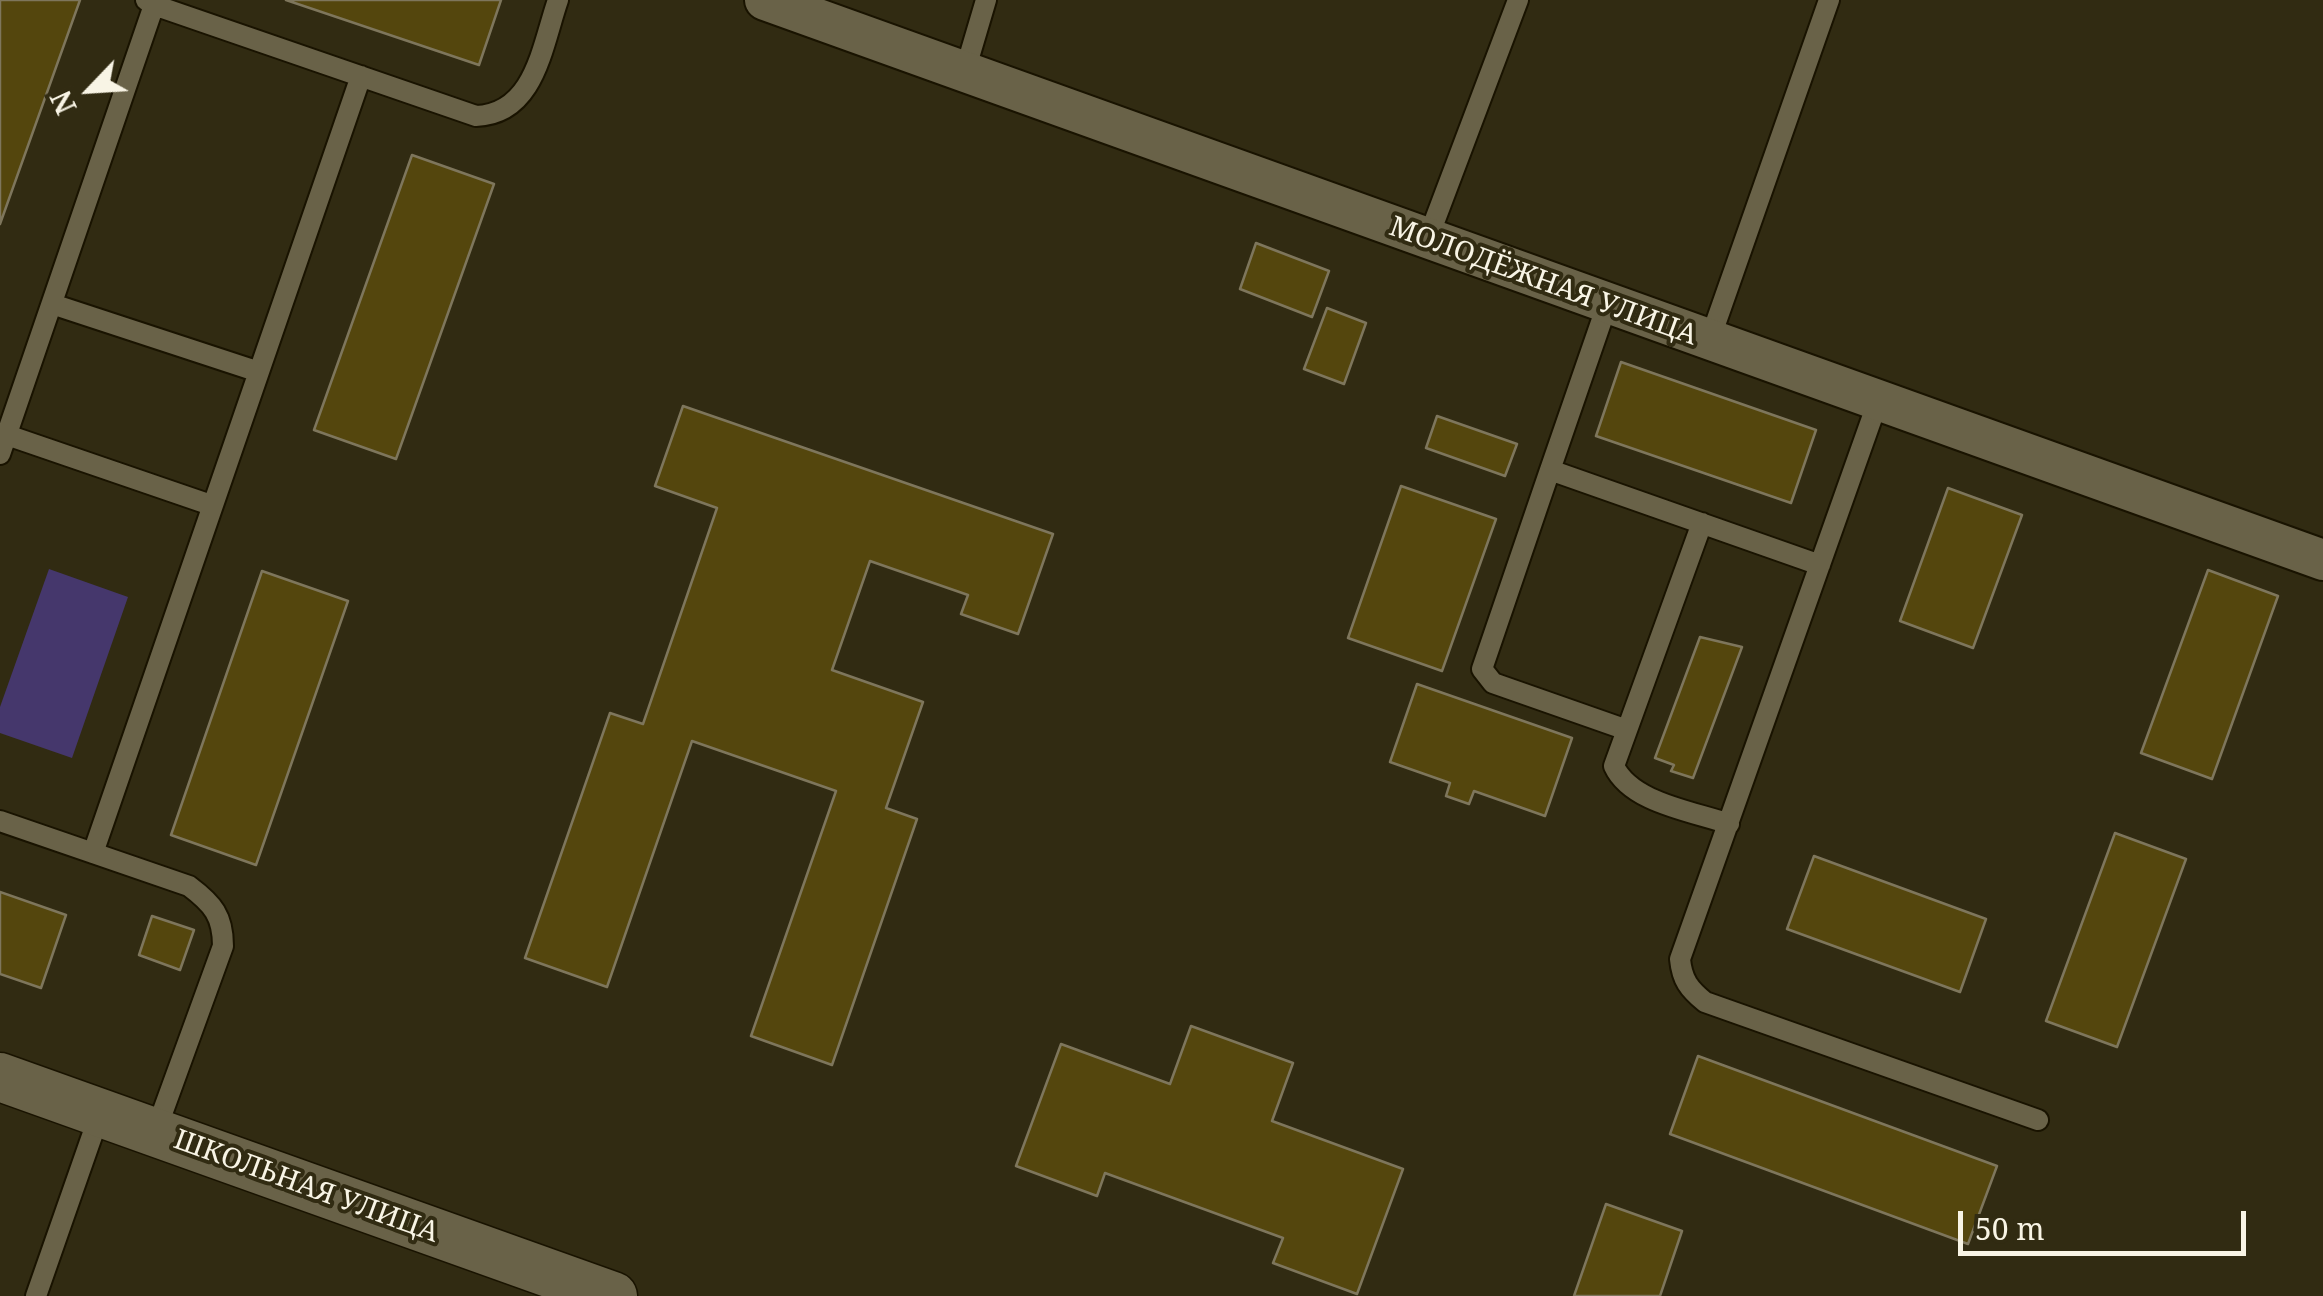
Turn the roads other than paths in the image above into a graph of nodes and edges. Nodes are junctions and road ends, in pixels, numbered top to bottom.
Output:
1 (558, 0) edge
2 (765, 0) edge
3 (986, 0) edge
4 (1518, 0) edge
5 (1830, 0) edge
6 (150, 2) edge
7 (964, 71) junction
8 (361, 76) junction
9 (1428, 242) junction
10 (52, 304) junction
11 (1607, 305) junction
12 (1709, 342) junction
13 (256, 372) junction
14 (1878, 401) junction
15 (3, 445) edge
16 (1550, 470) junction
17 (211, 505) junction
18 (1702, 523) junction
19 (2323, 560) edge
20 (1820, 565) junction
21 (1627, 730) junction
22 (0, 821) edge
23 (1728, 824) junction
24 (93, 852) junction
25 (0, 1078) edge
26 (100, 1113) junction
27 (2038, 1120) dead end
28 (155, 1133) junction
29 (36, 1296) edge
30 (613, 1296) edge

1 - 8 lane
2 - 7 street, МОЛОДЁЖНАЯ УЛИЦА
3 - 7 lane
4 - 9 lane
5 - 12 lane
6 - 8 lane
6 - 10 lane
7 - 9 street, МОЛОДЁЖНАЯ УЛИЦА
8 - 13 lane
9 - 11 street, МОЛОДЁЖНАЯ УЛИЦА
10 - 13 lane
10 - 15 lane
11 - 12 street, МОЛОДЁЖНАЯ УЛИЦА
11 - 16 lane
12 - 14 street, МОЛОДЁЖНАЯ УЛИЦА
13 - 17 lane
14 - 19 street, МОЛОДЁЖНАЯ УЛИЦА
14 - 20 lane
15 - 17 lane
16 - 18 lane
16 - 21 lane
17 - 24 lane
18 - 20 lane
18 - 21 lane
20 - 23 lane
21 - 23 lane
22 - 24 lane
23 - 27 lane
24 - 28 lane
25 - 26 street, ШКОЛЬНАЯ УЛИЦА
26 - 28 street, ШКОЛЬНАЯ УЛИЦА
26 - 29 lane
28 - 30 street, ШКОЛЬНАЯ УЛИЦА

